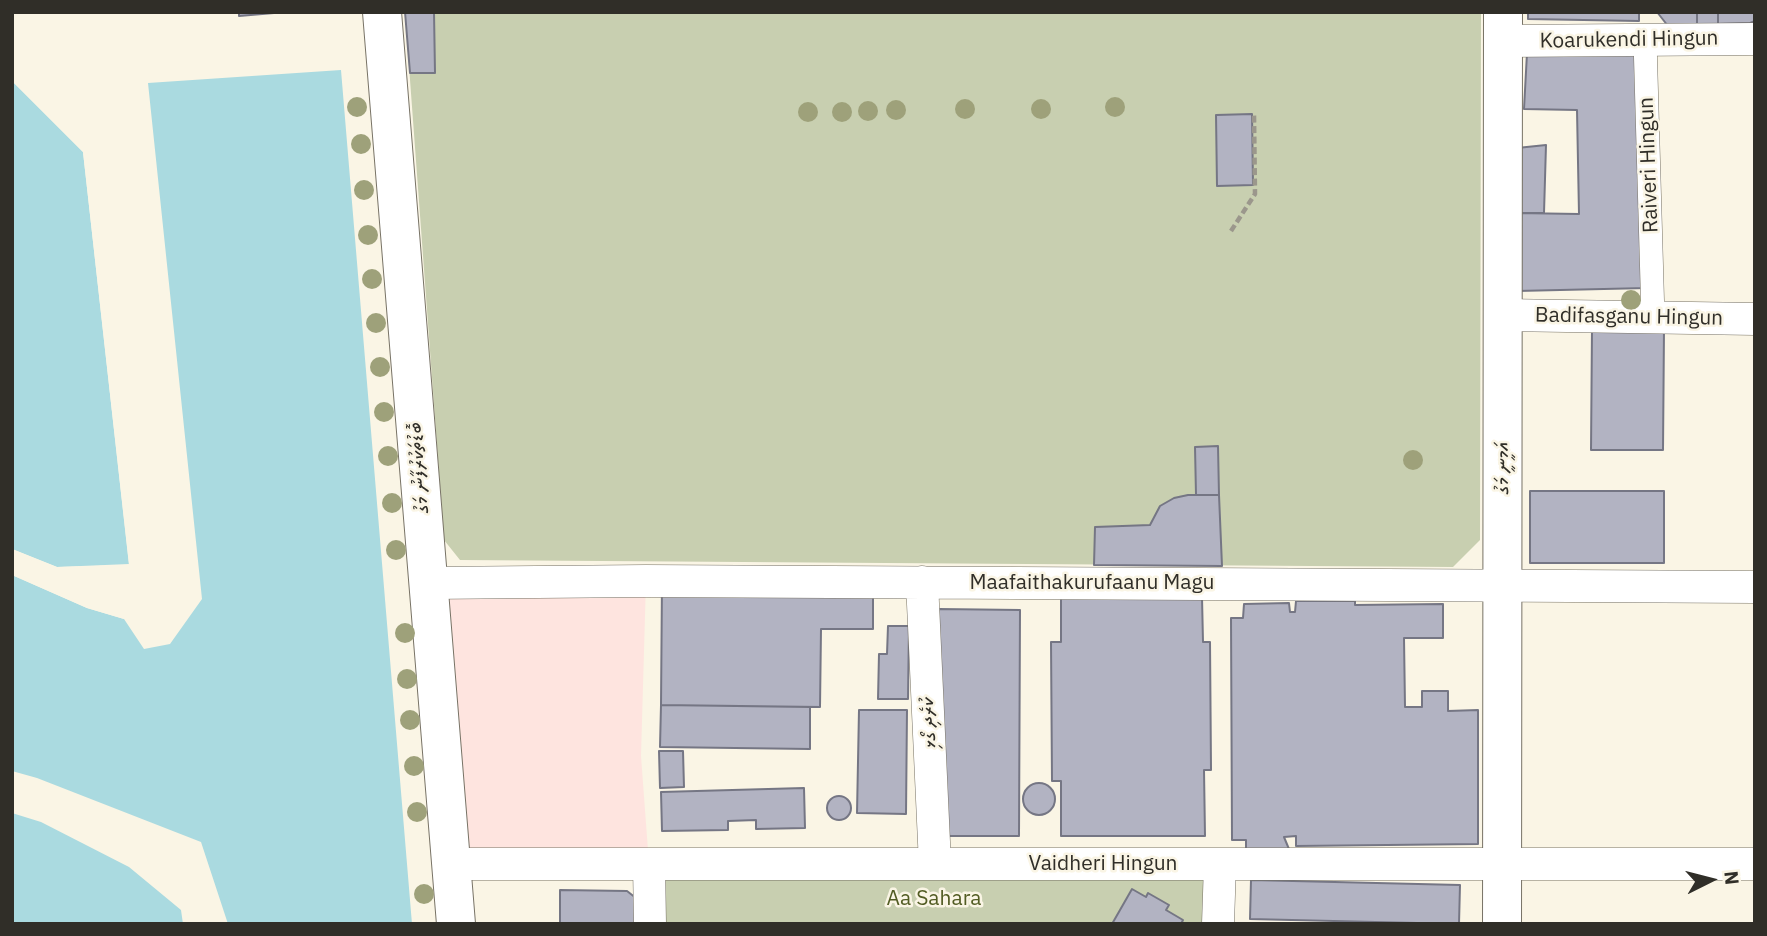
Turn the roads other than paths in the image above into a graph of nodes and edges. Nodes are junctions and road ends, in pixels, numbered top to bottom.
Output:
1 (382, 12) edge
2 (1646, 26) edge
3 (1503, 27) edge
4 (1755, 39) edge
5 (1503, 315) junction
6 (1653, 318) junction
7 (1755, 319) edge
8 (922, 582) junction
9 (428, 583) junction
10 (1503, 586) junction
11 (1755, 587) edge
12 (452, 864) junction
13 (649, 864) junction
14 (935, 864) junction
15 (1220, 864) junction
16 (1502, 864) junction
17 (1755, 864) edge
18 (456, 924) edge
19 (650, 924) edge
20 (1218, 924) edge
21 (1502, 924) edge

1 - 9 main road, ބޮޑުތަކުރުފާނު މަގު
2 - 3 street, Koarukendi Hingun
2 - 4 street, Koarukendi Hingun
2 - 6 street, Raiveri Hingun
3 - 5 main road, އަމީނީ މަގު
5 - 6 street, Badifasganu Hingun
5 - 10 main road, އަމީނީ މަގު
6 - 7 street, Badifasganu Hingun
8 - 9 street, Maafaithakurufaanu Magu
8 - 10 street, Maafaithakurufaanu Magu
8 - 14 street, ކުރެދި ގޯޅި
9 - 12 main road, ބޮޑުތަކުރުފާނު މަގު
10 - 11 street, Maafaithakurufaanu Magu
10 - 16 main road, އަމީނީ މަގު
12 - 13 street, Vaidheri Hingun
12 - 18 main road, ބޮޑުތަކުރުފާނު މަގު
13 - 14 street, Vaidheri Hingun
13 - 19 street
14 - 15 street, Vaidheri Hingun
15 - 16 street, Vaidheri Hingun
15 - 20 street
16 - 17 street, Vaidheri Hingun
16 - 21 main road, އަމީނީ މަގު

